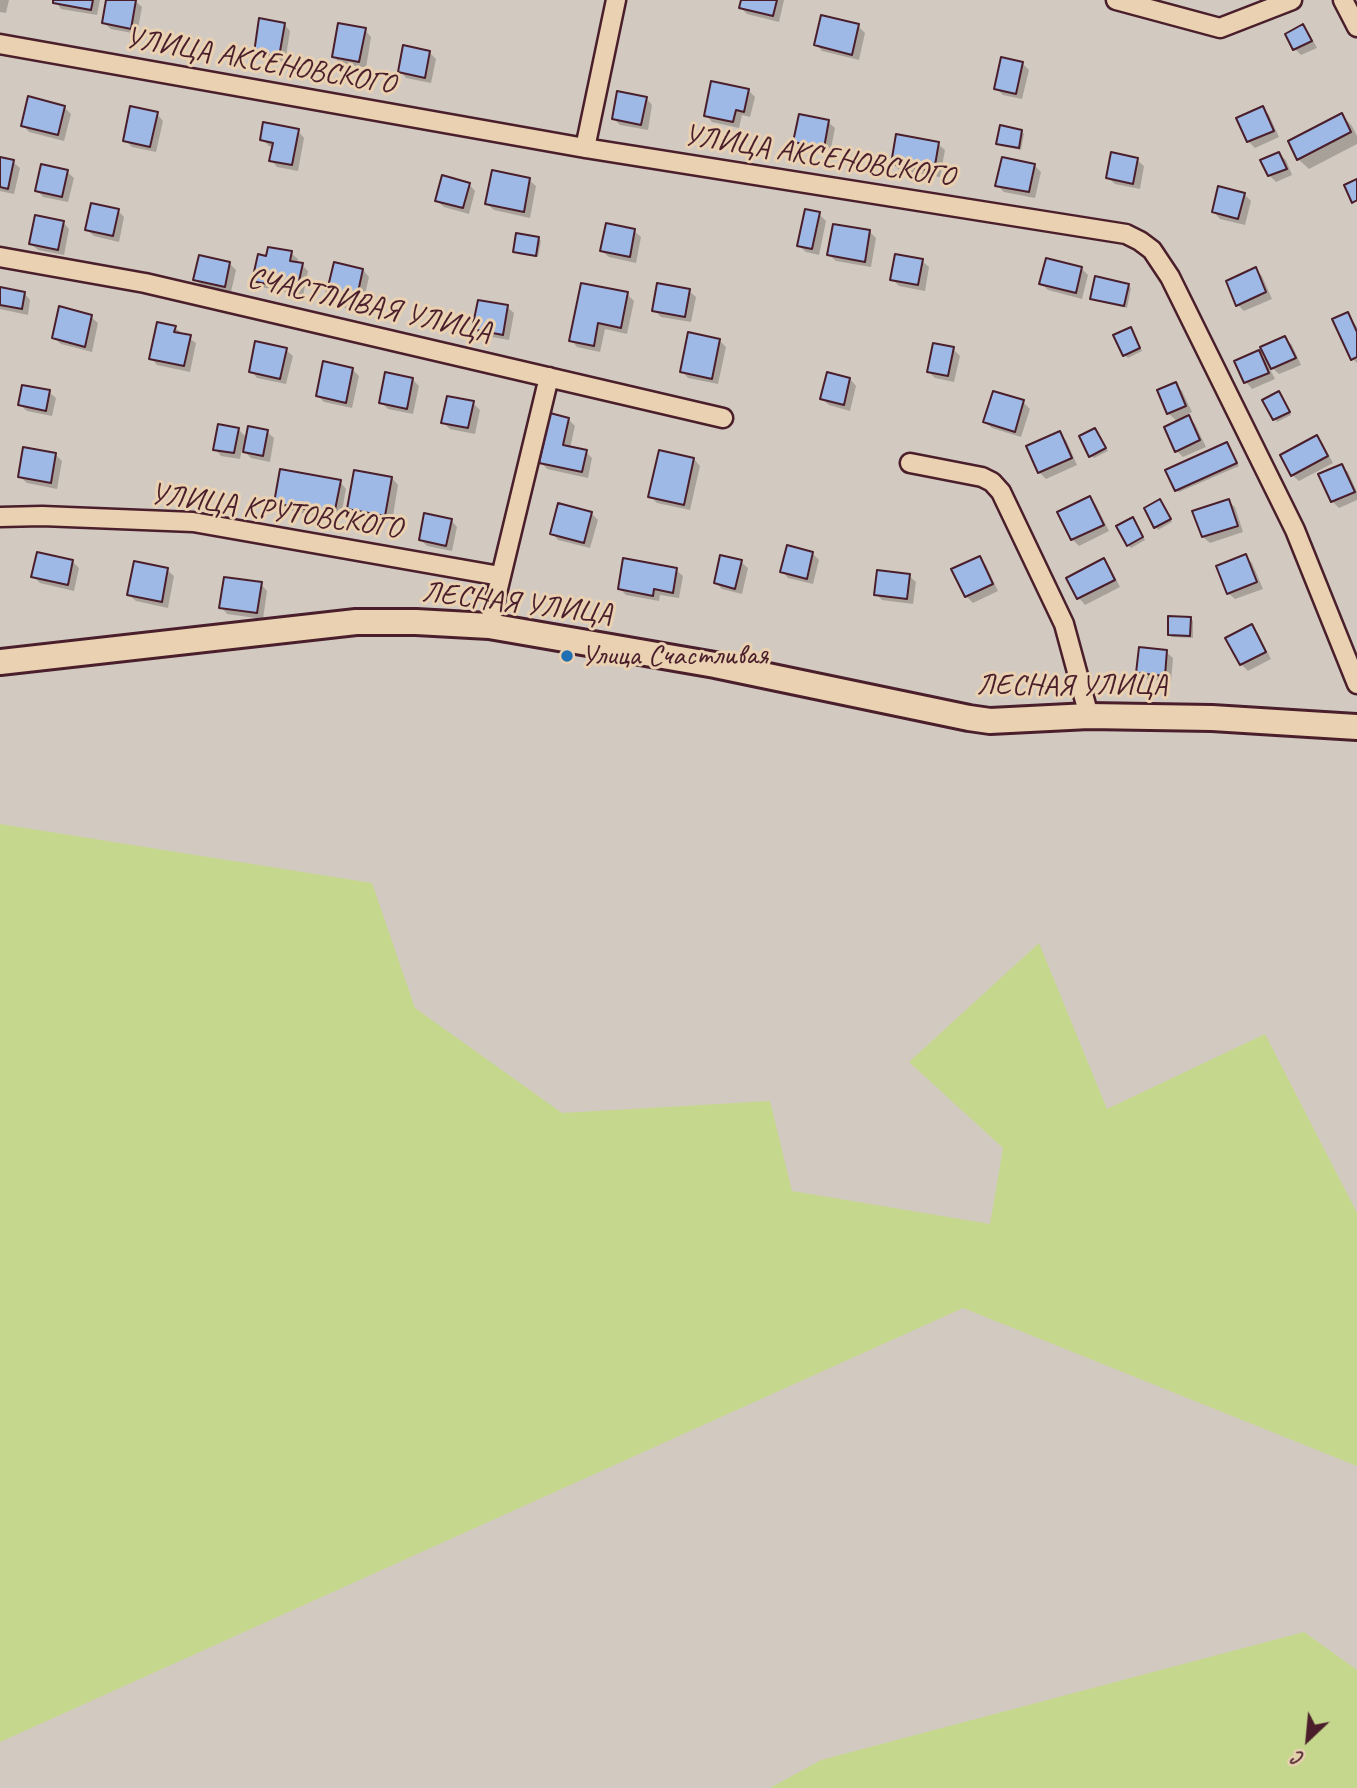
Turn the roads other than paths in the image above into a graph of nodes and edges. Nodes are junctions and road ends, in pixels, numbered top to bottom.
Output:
1 (616, 0) edge
2 (1116, 0) edge
3 (1292, 0) edge
4 (1343, 0) edge
5 (1357, 27) edge
6 (0, 44) edge
7 (585, 148) junction
8 (0, 257) edge
9 (549, 377) junction
10 (723, 418) dead end
11 (910, 463) dead end
12 (0, 517) edge
13 (500, 576) junction
14 (489, 626) junction
15 (0, 662) edge
16 (1357, 684) edge
17 (1089, 716) junction
18 (1357, 727) edge

1 - 7 street
2 - 3 street
4 - 5 street
6 - 7 street, УЛИЦА АКСЕНОВСКОГО
7 - 16 street, УЛИЦА АКСЕНОВСКОГО
8 - 9 street, СЧАСТЛИВАЯ УЛИЦА
9 - 10 street, СЧАСТЛИВАЯ УЛИЦА
9 - 13 street
11 - 17 street
12 - 13 street, УЛИЦА КРУТОВСКОГО
13 - 14 street
14 - 15 main road, ЛЕСНАЯ УЛИЦА
14 - 17 main road, ЛЕСНАЯ УЛИЦА
17 - 18 main road, ЛЕСНАЯ УЛИЦА

